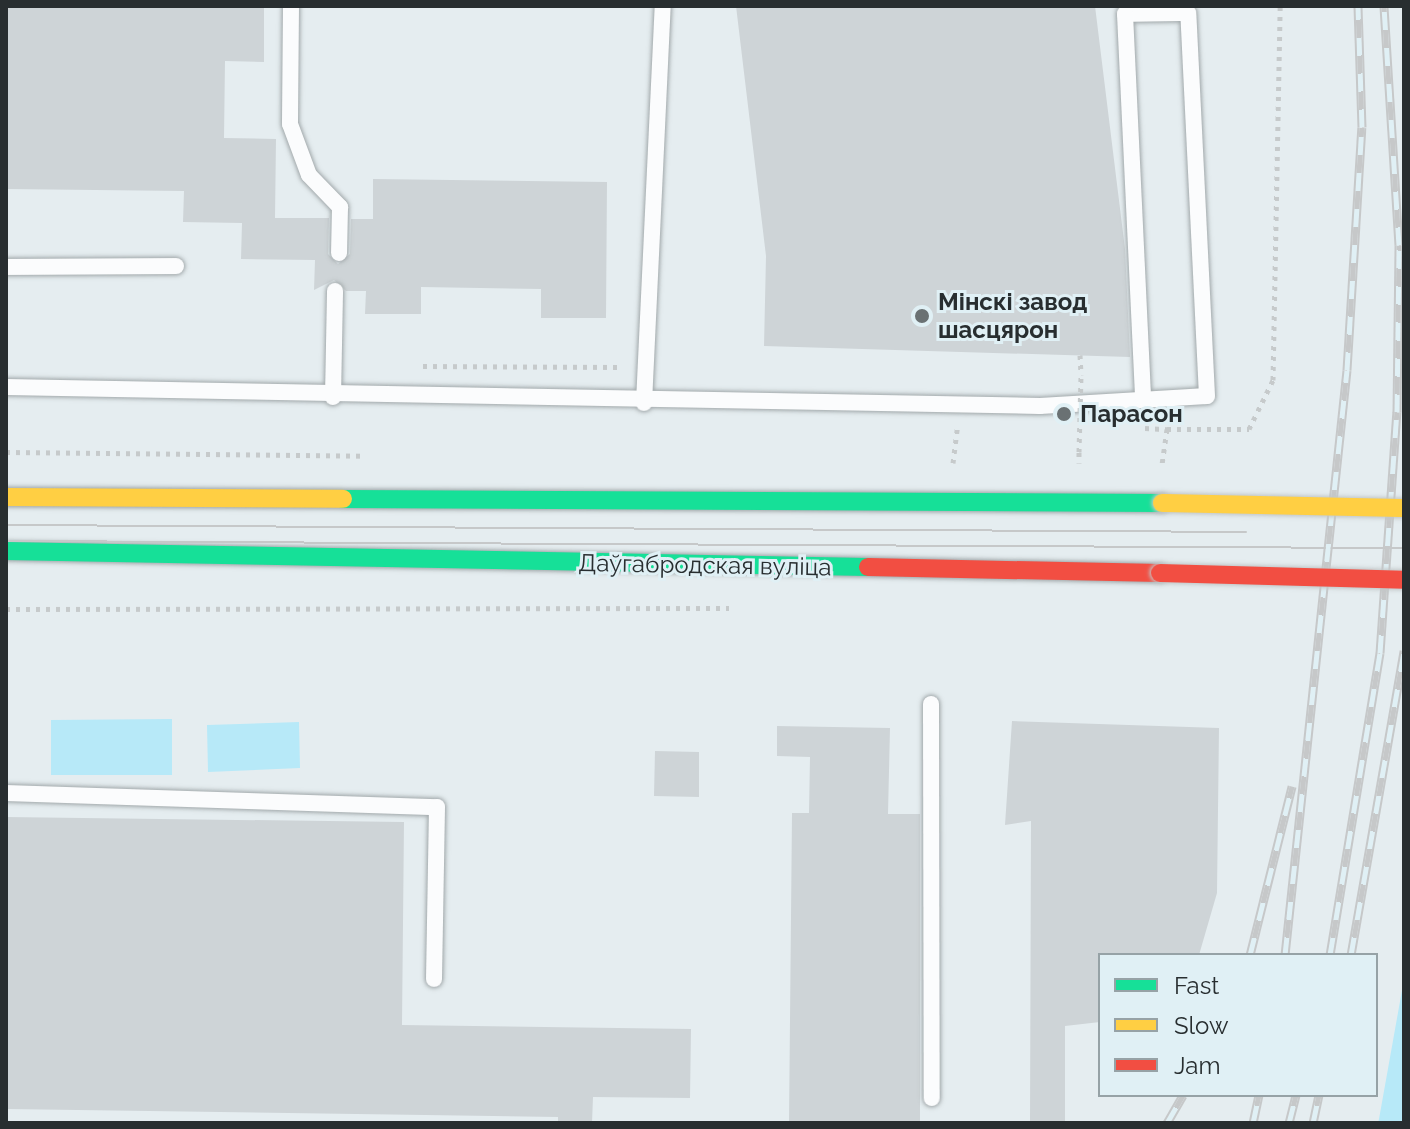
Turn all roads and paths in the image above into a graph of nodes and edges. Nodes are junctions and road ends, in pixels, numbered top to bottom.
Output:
1 (291, 6) edge
2 (663, 6) edge
3 (1280, 6) edge
4 (339, 253) dead end
5 (176, 266) dead end
6 (6, 267) edge
7 (335, 291) dead end
8 (1080, 355) dead end
9 (6, 387) edge
10 (333, 397) junction
11 (1143, 398) junction
12 (644, 403) junction
13 (1109, 406) junction
14 (1167, 429) junction
15 (1079, 464) dead end
16 (1163, 468) dead end
17 (6, 497) edge
18 (1404, 508) edge
19 (6, 551) edge
20 (1404, 580) edge
21 (748, 608) dead end
22 (6, 609) edge
23 (931, 704) dead end
24 (6, 793) edge
25 (434, 979) dead end
26 (932, 1098) dead end

1 - 4 lane
2 - 12 lane
3 - 14 path
5 - 6 lane
7 - 10 lane
8 - 15 path, bridge
9 - 10 lane
10 - 12 lane
11 - 11 lane
11 - 13 lane
12 - 13 lane
13 - 14 path
14 - 16 path
17 - 18 main road, bridge
19 - 20 main road, Даўгабродская вуліца, bridge
21 - 22 path
23 - 26 lane
24 - 25 lane

